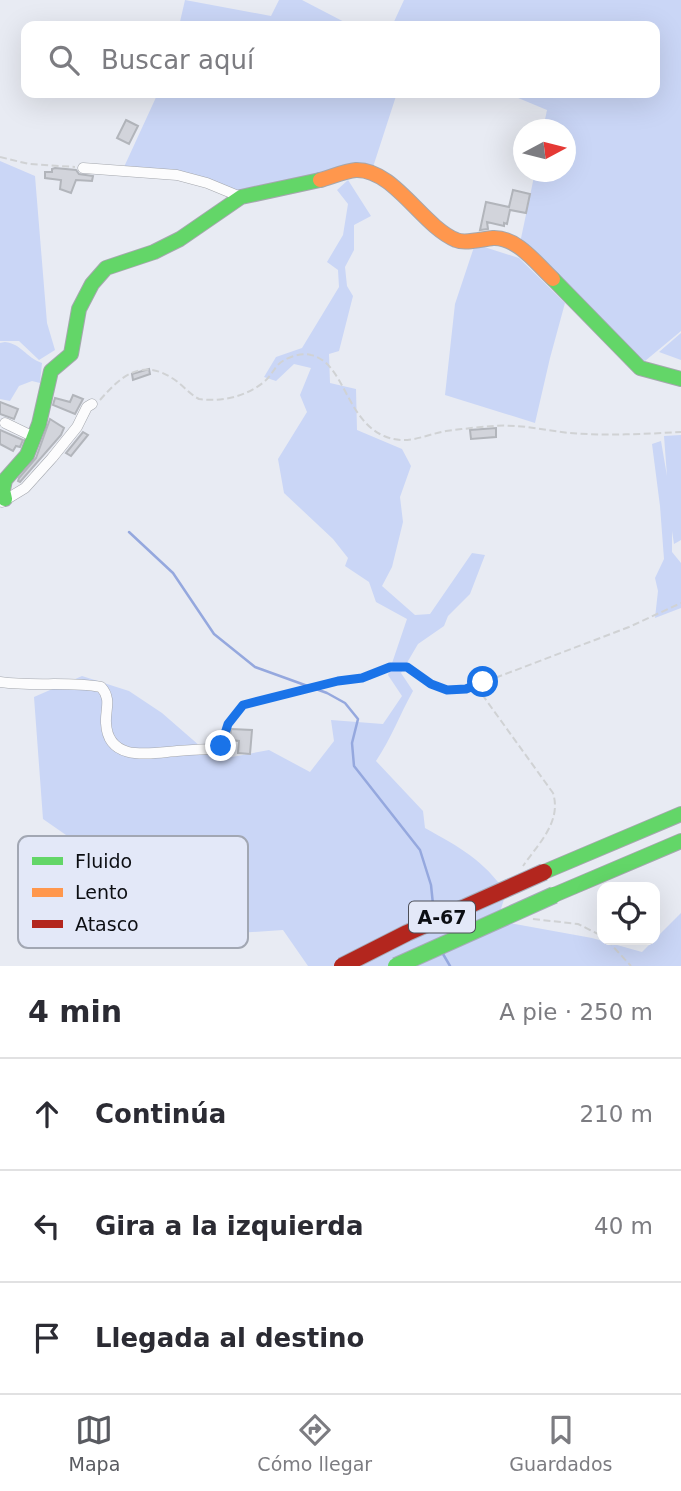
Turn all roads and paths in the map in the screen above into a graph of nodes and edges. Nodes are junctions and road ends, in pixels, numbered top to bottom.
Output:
1 (0, 157) edge
2 (83, 168) joint
3 (241, 197) junction
4 (681, 379) edge
5 (92, 404) joint
6 (5, 423) dead end
7 (681, 432) edge
8 (34, 437) junction
9 (2, 498) edge
10 (681, 603) edge
11 (0, 682) edge
12 (476, 685) junction
13 (221, 746) joint
14 (681, 814) edge
15 (681, 841) edge
16 (523, 866) dead end
17 (528, 914) dead end
18 (597, 934) edge
19 (612, 945) edge
20 (342, 966) edge
21 (396, 966) edge
22 (631, 966) edge

1 - 2 path
2 - 3 street
3 - 4 main road
3 - 8 main road
5 - 7 path
5 - 9 street
6 - 8 street
8 - 9 main road
10 - 12 path
11 - 13 street
12 - 13 path
12 - 16 path
14 - 20 main road, A-67, bridge
15 - 21 main road, A-67, bridge
17 - 18 path
19 - 22 path

